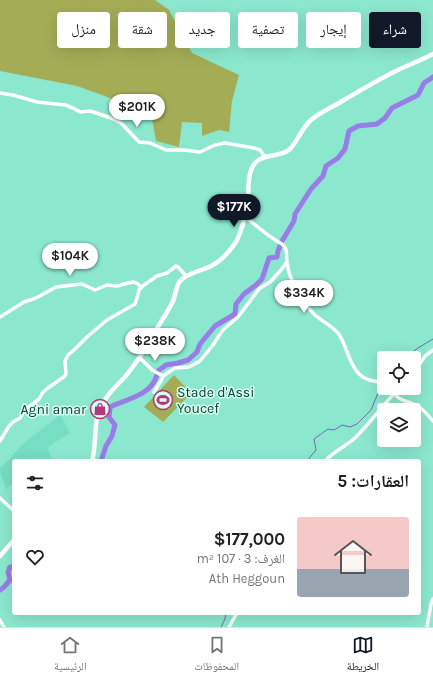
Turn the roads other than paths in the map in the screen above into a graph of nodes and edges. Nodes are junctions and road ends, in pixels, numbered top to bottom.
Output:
1 (433, 54) edge
2 (0, 93) edge
3 (265, 157) junction
4 (245, 217) junction
5 (286, 262) junction
6 (186, 276) junction
7 (141, 288) junction
8 (0, 318) edge
9 (433, 350) edge
10 (139, 357) junction
11 (421, 362) edge
12 (163, 376) junction
13 (377, 382) edge
14 (154, 392) dead end
15 (393, 395) edge
16 (395, 395) edge
17 (433, 421) edge
18 (0, 441) edge
19 (92, 459) edge
20 (328, 459) edge
21 (0, 498) edge
22 (12, 509) edge
23 (12, 542) edge
24 (0, 556) edge
25 (433, 599) edge
26 (236, 615) edge
27 (0, 620) edge
28 (4, 627) edge
29 (228, 627) edge
30 (428, 627) edge

1 - 3 main road
2 - 3 street
3 - 4 main road
4 - 5 street
4 - 6 main road
5 - 12 street
5 - 13 street
6 - 7 street
6 - 10 main road
7 - 8 street
7 - 18 street
9 - 11 street
10 - 12 street
10 - 19 main road
12 - 14 street
15 - 20 street
16 - 17 street
21 - 22 street
23 - 24 main road
25 - 30 street
26 - 29 street
27 - 28 street

